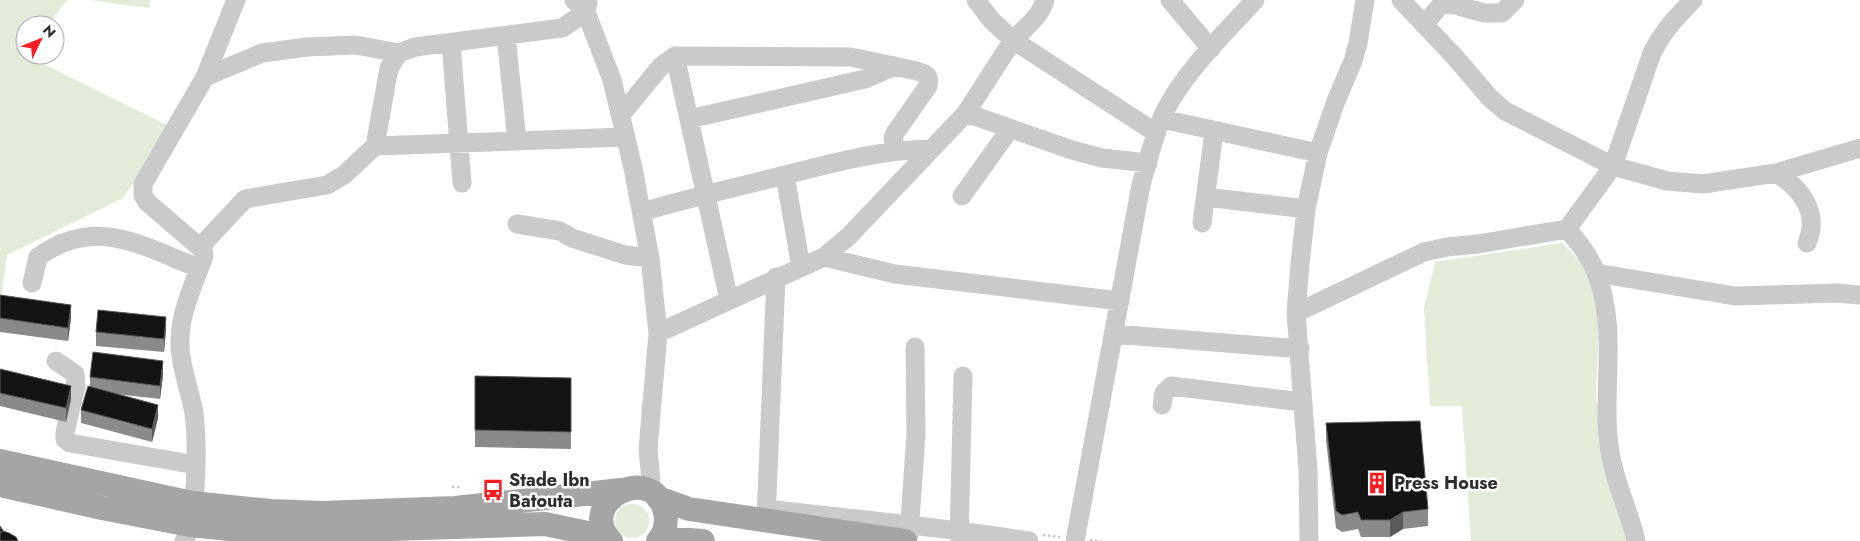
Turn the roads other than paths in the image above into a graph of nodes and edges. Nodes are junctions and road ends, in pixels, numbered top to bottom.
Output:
1 (236, 0) edge
2 (976, 0) edge
3 (1045, 0) edge
4 (1170, 0) edge
5 (1255, 0) edge
6 (1365, 0) edge
7 (1401, 0) edge
8 (1515, 0) edge
9 (1693, 0) edge
10 (583, 4) edge
11 (1424, 25) junction
12 (506, 36) junction
13 (1014, 40) junction
14 (451, 43) junction
15 (1211, 49) junction
16 (399, 53) junction
17 (675, 56) junction
18 (895, 66) junction
19 (205, 77) junction
20 (966, 113) junction
21 (621, 115) junction
22 (689, 119) junction
23 (1159, 126) junction
24 (1010, 129) junction
25 (1214, 131) junction
26 (626, 137) junction
27 (517, 141) junction
28 (460, 143) junction
29 (375, 146) junction
30 (1860, 148) edge
31 (930, 149) junction
32 (896, 150) junction
33 (1318, 153) junction
34 (1148, 163) junction
35 (1613, 166) junction
36 (1776, 173) junction
37 (785, 175) junction
38 (462, 183) dead end
39 (704, 193) junction
40 (962, 196) dead end
41 (1206, 197) junction
42 (1306, 209) junction
43 (642, 212) junction
44 (1202, 223) dead end
45 (517, 224) dead end
46 (1568, 228) junction
47 (1807, 243) dead end
48 (200, 247) junction
49 (824, 257) junction
50 (650, 258) junction
51 (801, 267) junction
52 (199, 268) junction
53 (1596, 272) junction
54 (776, 277) junction
55 (32, 283) dead end
56 (1860, 295) edge
57 (729, 300) junction
58 (1120, 301) junction
59 (1296, 313) junction
60 (658, 333) junction
61 (1113, 334) junction
62 (915, 347) dead end
63 (1300, 349) junction
64 (56, 361) dead end
65 (963, 376) dead end
66 (1302, 402) junction
67 (1162, 405) dead end
68 (648, 449) junction
69 (0, 461) edge
70 (196, 465) junction
71 (0, 485) edge
72 (623, 489) junction
73 (655, 495) junction
74 (766, 514) junction
75 (189, 523) edge
76 (323, 529) edge
77 (908, 535) edge
78 (399, 536) edge
79 (959, 536) edge
80 (609, 539) edge
81 (659, 539) edge
82 (703, 541) edge
83 (1029, 541) edge
84 (1075, 541) edge
85 (1309, 541) edge
86 (1636, 541) edge

1 - 19 street
2 - 13 street
3 - 13 street
4 - 15 street
5 - 15 street
6 - 33 street
7 - 11 street
8 - 11 street
9 - 35 street
10 - 12 street
10 - 21 street
11 - 35 street
12 - 14 street
12 - 27 street
13 - 20 street
13 - 23 street
14 - 16 street
14 - 28 street
15 - 23 street
16 - 19 street
16 - 29 street
17 - 18 street
17 - 21 street
17 - 22 street
18 - 22 street
18 - 32 street
19 - 48 street
20 - 24 street
20 - 31 street
21 - 26 street
22 - 39 street
23 - 25 street
23 - 34 street
24 - 34 street
24 - 40 street
25 - 33 street
25 - 41 street
26 - 27 street
26 - 43 street
27 - 28 street
28 - 29 street
28 - 38 street
29 - 48 street
30 - 36 street
31 - 32 street
31 - 49 street
32 - 37 street
33 - 42 street
34 - 58 street
35 - 36 street
35 - 46 street
36 - 47 street
37 - 39 street
37 - 51 street
39 - 43 street
39 - 57 street
41 - 42 street
41 - 44 street
42 - 59 street
43 - 50 street
45 - 50 street
46 - 53 street
46 - 59 street
48 - 52 street
49 - 51 street
49 - 58 street
50 - 60 street
51 - 54 street
52 - 55 street
52 - 70 street
53 - 56 street
53 - 86 street
54 - 57 street
54 - 74 street
57 - 60 street
58 - 61 street
59 - 63 street
60 - 68 street
61 - 63 street
61 - 84 street
62 - 77 street
63 - 66 street
64 - 70 street
65 - 79 street
66 - 67 street
66 - 85 street
68 - 72 street
68 - 73 street
69 - 75 main road
70 - 75 street
71 - 75 main road
72 - 73 main road
72 - 76 main road
72 - 80 main road
73 - 74 main road
73 - 81 main road
74 - 77 main road
75 - 76 main road
76 - 78 main road
77 - 79 street
78 - 80 main road
79 - 83 street
81 - 82 main road

